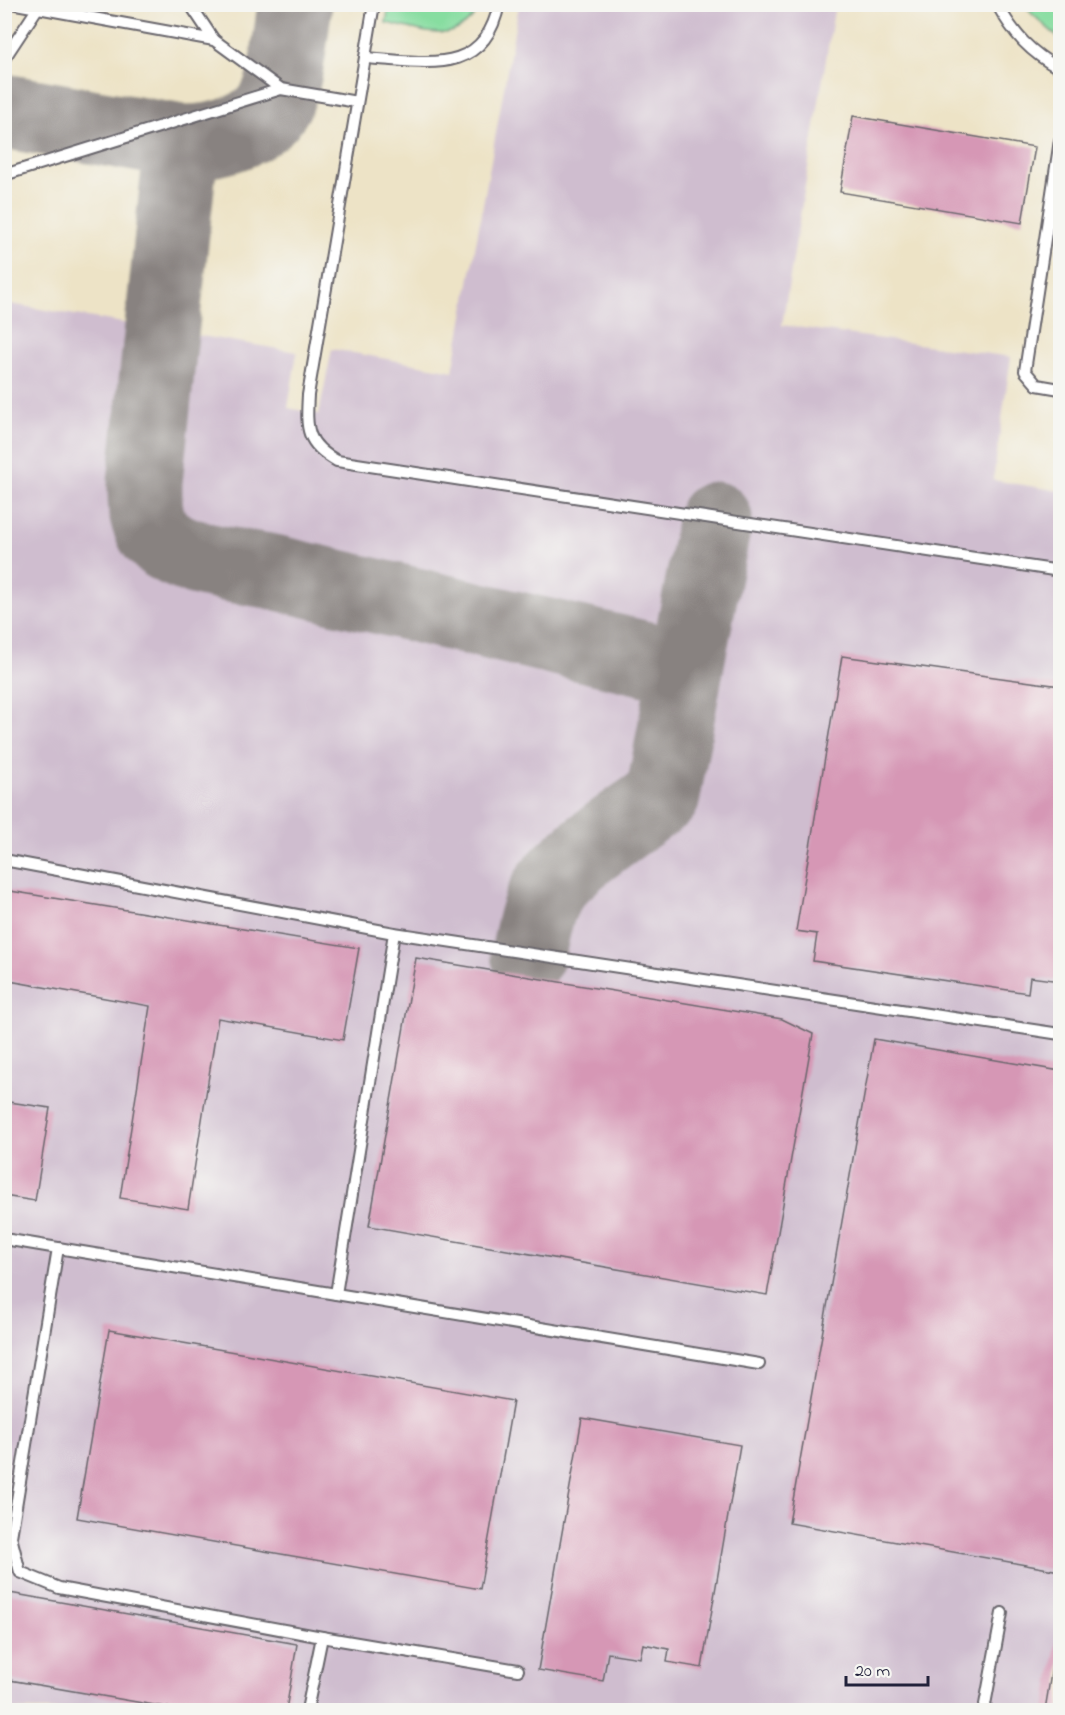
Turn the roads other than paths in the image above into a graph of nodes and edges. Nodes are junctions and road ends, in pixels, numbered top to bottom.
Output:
1 (16, 4) edge
2 (190, 4) edge
3 (374, 4) edge
4 (499, 4) edge
5 (997, 4) edge
6 (37, 9) junction
7 (214, 40) junction
8 (365, 58) junction
9 (4, 59) edge
10 (1060, 69) edge
11 (281, 89) junction
12 (357, 102) junction
13 (1060, 140) edge
14 (4, 175) edge
15 (1060, 389) edge
16 (1060, 571) edge
17 (4, 860) edge
18 (394, 933) junction
19 (1060, 1034) edge
20 (4, 1239) edge
21 (58, 1248) junction
22 (336, 1294) junction
23 (759, 1364) dead end
24 (8, 1536) edge
25 (1002, 1613) dead end
26 (322, 1637) junction
27 (518, 1670) dead end
28 (307, 1710) edge
29 (984, 1710) edge

1 - 6 lane
2 - 7 lane
3 - 8 lane
4 - 8 lane
5 - 10 lane
6 - 7 lane
6 - 9 lane
7 - 11 lane
8 - 12 lane
11 - 12 lane
11 - 14 lane
12 - 16 lane
13 - 15 lane
17 - 18 lane
18 - 19 lane
18 - 22 lane
20 - 21 lane
21 - 22 lane
21 - 24 lane
22 - 23 lane
24 - 26 lane
25 - 29 lane
26 - 27 lane
26 - 28 lane

